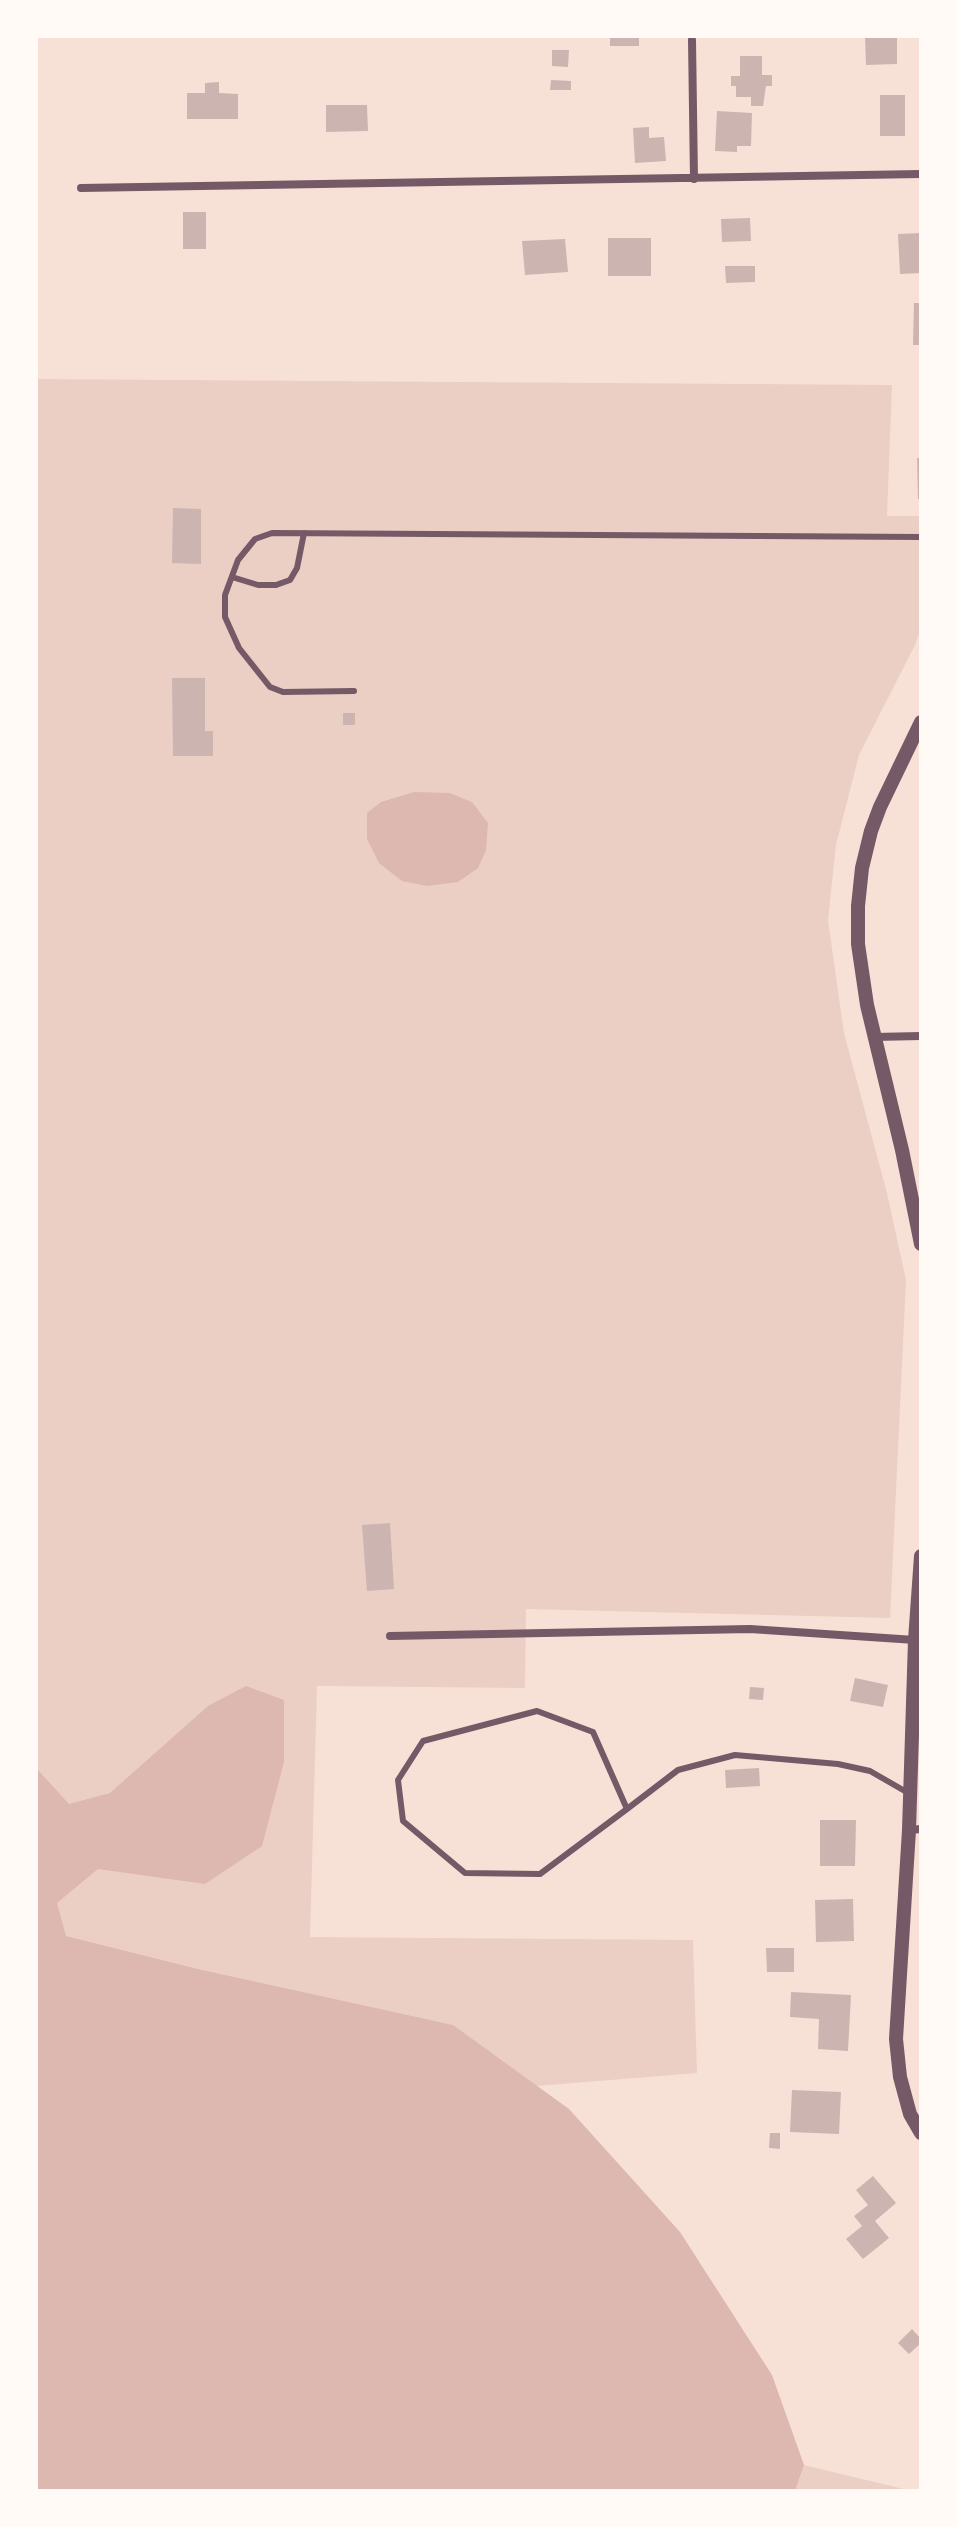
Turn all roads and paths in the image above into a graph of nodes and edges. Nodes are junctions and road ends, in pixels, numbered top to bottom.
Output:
1 (692, 40) dead end
2 (921, 174) edge
3 (694, 179) junction
4 (81, 188) dead end
5 (304, 533) junction
6 (921, 537) edge
7 (232, 577) junction
8 (354, 691) dead end
9 (921, 722) edge
10 (921, 1036) edge
11 (874, 1037) junction
12 (921, 1244) edge
13 (921, 1556) edge
14 (390, 1636) dead end
15 (915, 1640) junction
16 (910, 1794) junction
17 (627, 1809) junction
18 (915, 1830) edge
19 (921, 2133) edge

1 - 3 street
2 - 3 street
3 - 4 street
5 - 6 lane
5 - 7 lane
5 - 7 lane
7 - 8 lane
9 - 11 street
10 - 11 street
11 - 12 street
13 - 15 street
14 - 15 street
15 - 16 street
16 - 17 lane
16 - 18 street
17 - 17 lane
18 - 19 street

